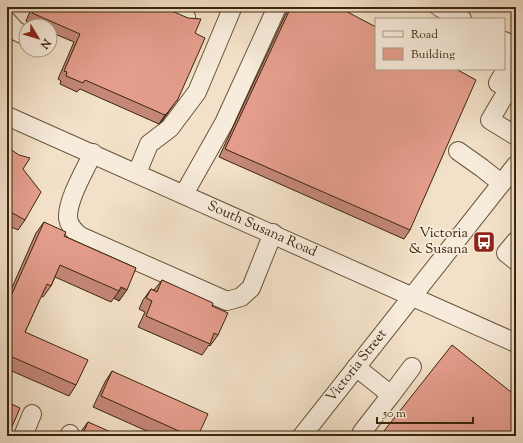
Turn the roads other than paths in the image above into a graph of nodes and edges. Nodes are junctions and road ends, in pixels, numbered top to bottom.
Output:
1 (163, 7) edge
2 (277, 7) edge
3 (439, 7) edge
4 (231, 11) dead end
5 (186, 17) edge
6 (460, 18) edge
7 (7, 21) edge
8 (18, 33) edge
9 (505, 42) edge
10 (516, 48) edge
11 (516, 54) edge
12 (512, 90) edge
13 (7, 116) edge
14 (516, 136) edge
15 (458, 151) dead end
16 (93, 154) junction
17 (137, 173) junction
18 (510, 175) edge
19 (184, 194) junction
20 (273, 233) junction
21 (516, 241) edge
22 (516, 261) edge
23 (411, 295) junction
24 (516, 343) edge
25 (412, 367) dead end
26 (356, 368) junction
27 (390, 395) junction
28 (32, 414) dead end
29 (362, 432) dead end
30 (304, 435) edge
31 (23, 436) edge

1 - 5 street
2 - 19 street
3 - 6 street
4 - 17 street
7 - 8 street
9 - 10 street
11 - 12 street
12 - 14 street
13 - 16 street, South Susana Road
15 - 18 street
16 - 17 street, South Susana Road
16 - 20 street
17 - 19 street, South Susana Road
18 - 23 street, Victoria Street
19 - 20 street, South Susana Road
20 - 23 street, South Susana Road
21 - 22 street
23 - 24 street, South Susana Road
23 - 26 street, Victoria Street
25 - 27 street
26 - 27 street
26 - 30 street, Victoria Street
27 - 29 street
28 - 31 street

